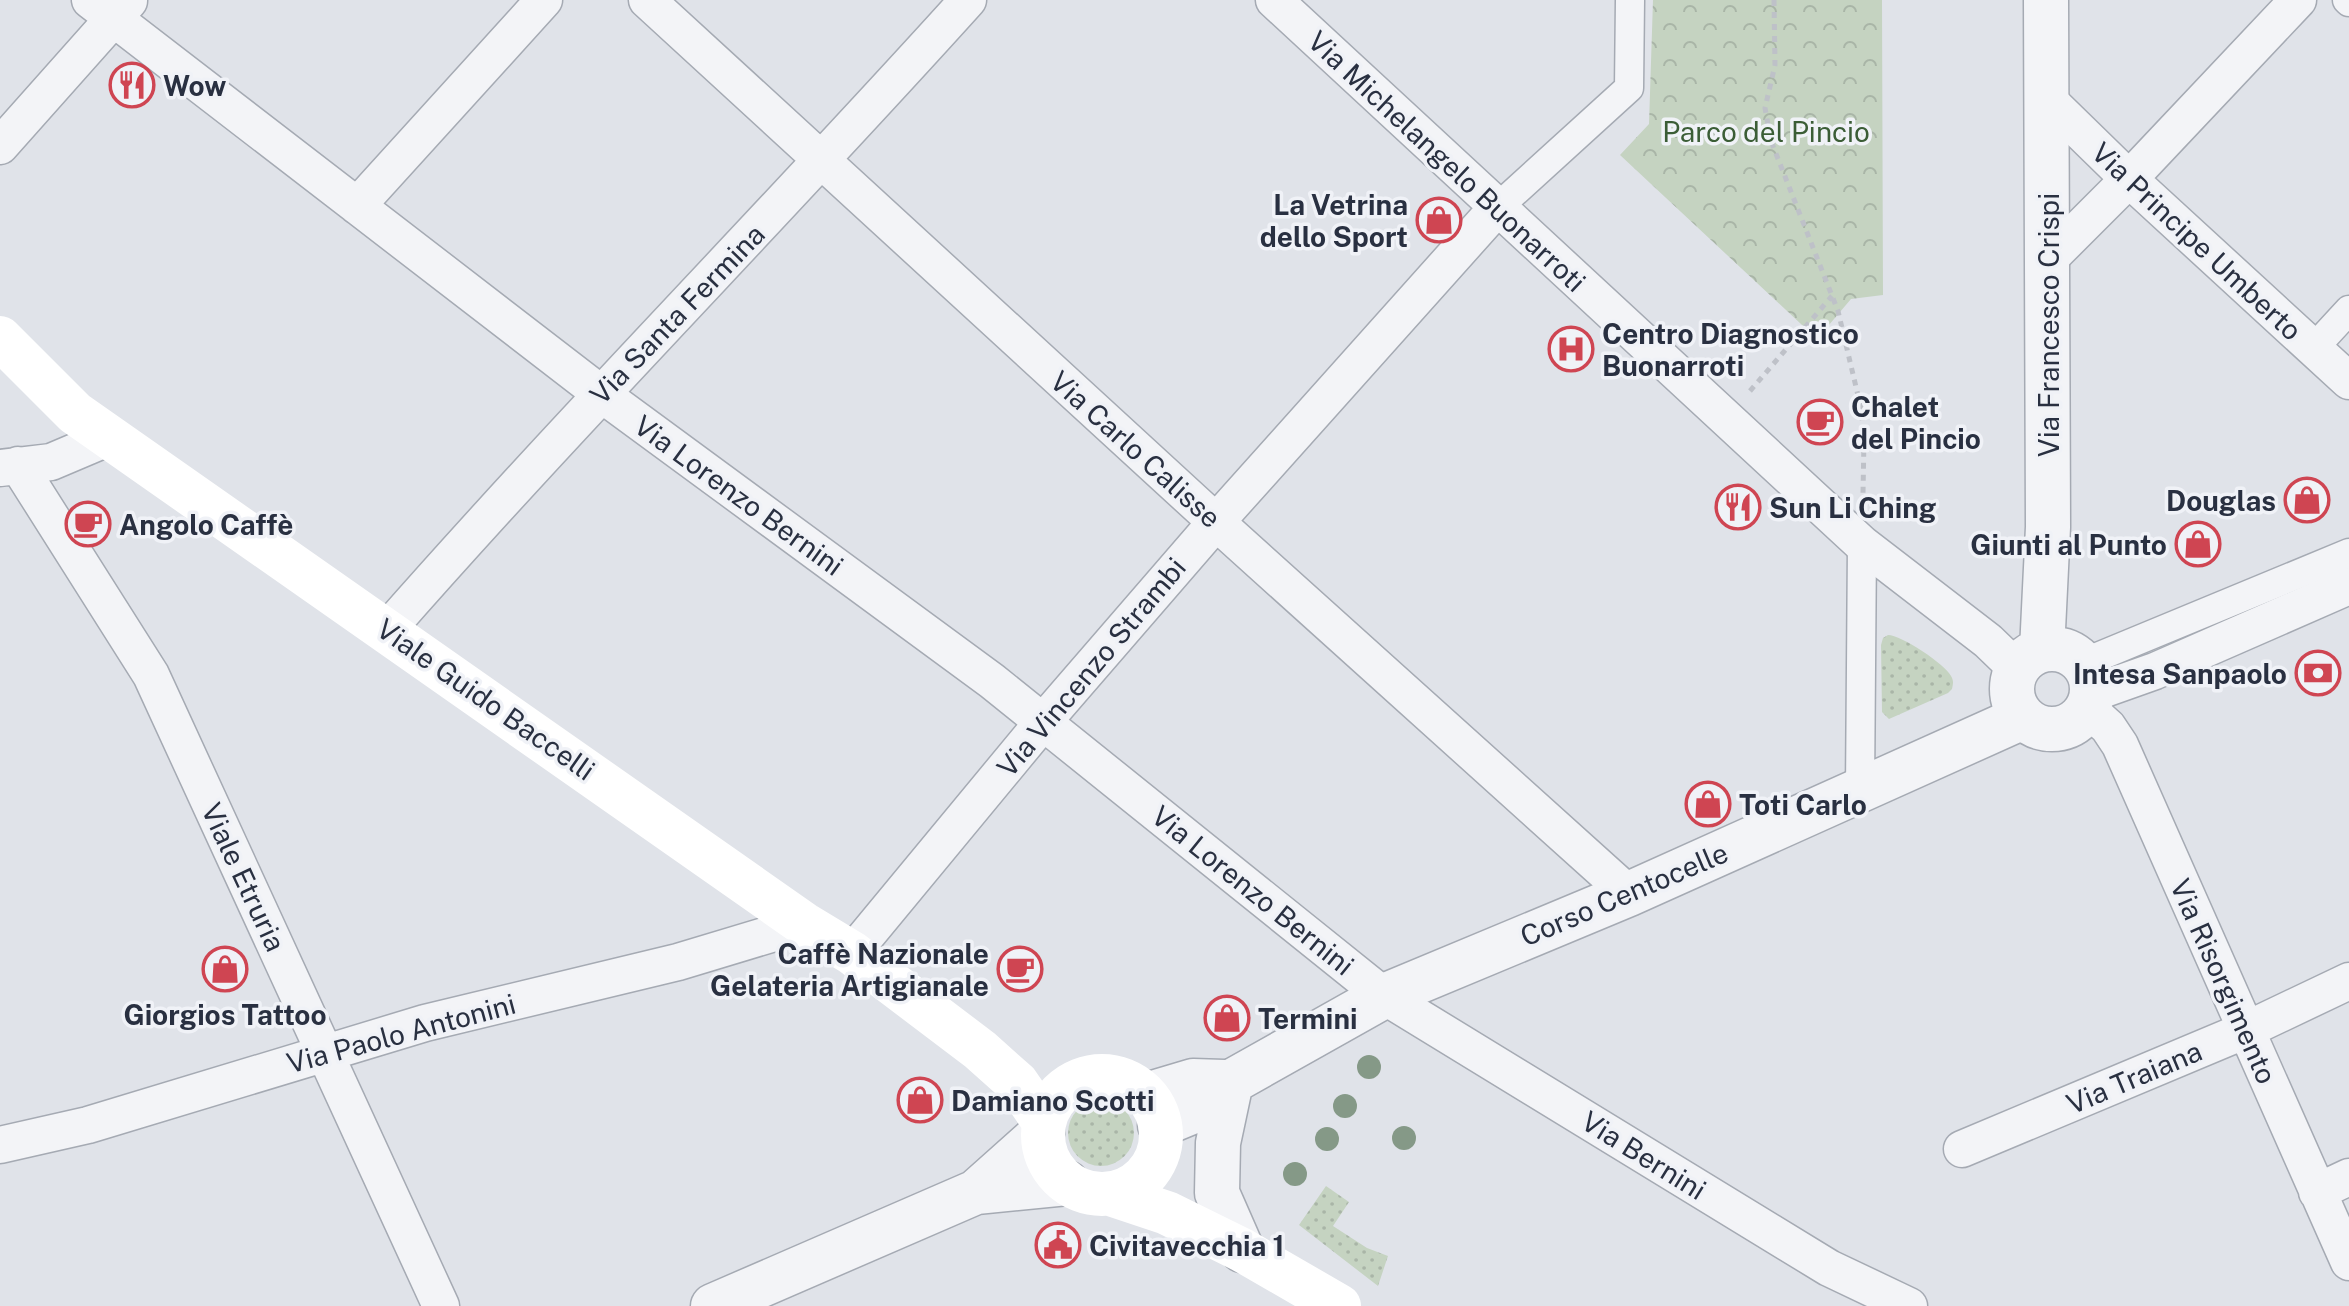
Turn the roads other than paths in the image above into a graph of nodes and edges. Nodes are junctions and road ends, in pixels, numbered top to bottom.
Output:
1 (544, 0) edge
2 (647, 0) edge
3 (968, 0) edge
4 (1274, 0) edge
5 (1630, 0) edge
6 (2046, 0) edge
7 (2298, 0) edge
8 (111, 6) edge
9 (2047, 99) junction
10 (0, 146) edge
11 (822, 161) junction
12 (2129, 179) junction
13 (357, 206) junction
14 (1497, 208) junction
15 (2049, 259) junction
16 (2349, 310) edge
17 (0, 338) edge
18 (2313, 349) junction
19 (2349, 381) edge
20 (600, 393) junction
21 (110, 437) junction
22 (9, 466) edge
23 (1216, 522) junction
24 (1862, 544) junction
25 (2349, 553) edge
26 (2349, 586) edge
27 (387, 630) junction
28 (2029, 660) junction
29 (2088, 688) junction
30 (2023, 717) junction
31 (1043, 722) junction
32 (1860, 789) junction
33 (1629, 894) junction
34 (804, 924) junction
35 (852, 953) junction
36 (2349, 981) edge
37 (1384, 996) junction
38 (2246, 1030) junction
39 (980, 1050) junction
40 (325, 1053) junction
41 (1231, 1082) junction
42 (1070, 1084) junction
43 (1155, 1123) junction
44 (1043, 1128) junction
45 (0, 1145) edge
46 (1962, 1149) dead end
47 (1067, 1183) junction
48 (2333, 1184) edge
49 (976, 1192) junction
50 (1110, 1194) junction
51 (1242, 1250) junction
52 (2349, 1262) edge
53 (441, 1306) edge
54 (713, 1306) edge
55 (1339, 1306) edge
56 (1909, 1306) edge

1 - 13 street
2 - 11 street, Via Carlo Calisse
3 - 11 street, Via Santa Fermina
4 - 14 street, Via Michelangelo Buonarroti
5 - 14 street
6 - 9 street, Via Francesco Crispi
7 - 12 street
8 - 10 street
8 - 13 street, Via Lorenzo Bernini
9 - 12 street, Via Principe Umberto
9 - 15 street, Via Francesco Crispi
11 - 20 street, Via Santa Fermina
11 - 23 street, Via Carlo Calisse
12 - 15 street
12 - 18 street, Via Principe Umberto
13 - 20 street, Via Lorenzo Bernini
14 - 23 street, Via Vincenzo Strambi
14 - 24 street, Via Michelangelo Buonarroti
15 - 28 street, Via Francesco Crispi
16 - 18 street
17 - 21 main road, Viale Guido Baccelli
18 - 19 street, Via Principe Umberto
20 - 27 street, Via Santa Fermina
20 - 31 street, Via Lorenzo Bernini
21 - 22 street
21 - 27 main road, Viale Guido Baccelli
22 - 40 street, Viale Etruria
23 - 31 street, Via Vincenzo Strambi
23 - 33 street, Via Carlo Calisse
24 - 28 street, Via Michelangelo Buonarroti
24 - 32 street
25 - 29 street
26 - 29 street
27 - 34 main road, Viale Guido Baccelli
28 - 29 street
28 - 30 street
29 - 30 street
29 - 38 street, Via Risorgimento
30 - 32 street, Corso Centocelle
31 - 35 street, Via Vincenzo Strambi
31 - 37 street, Via Lorenzo Bernini
32 - 33 street, Corso Centocelle
33 - 37 street, Corso Centocelle
34 - 35 main road, Viale Guido Baccelli
34 - 40 street, Via Paolo Antonini
35 - 39 main road, Viale Guido Baccelli
36 - 38 street, Via Traiana
37 - 41 street, Corso Centocelle
37 - 56 street, Via Bernini
38 - 46 street, Via Traiana
38 - 48 street, Via Risorgimento
39 - 42 main road
39 - 44 main road
40 - 45 street, Via Paolo Antonini
40 - 53 street, Viale Etruria
41 - 43 street, Corso Centocelle
41 - 51 street
42 - 43 main road
42 - 44 main road
43 - 50 main road
43 - 51 main road
44 - 47 main road
44 - 49 street
47 - 49 street
47 - 50 main road
48 - 52 street, Via Risorgimento
49 - 54 street
50 - 51 main road
51 - 55 main road

